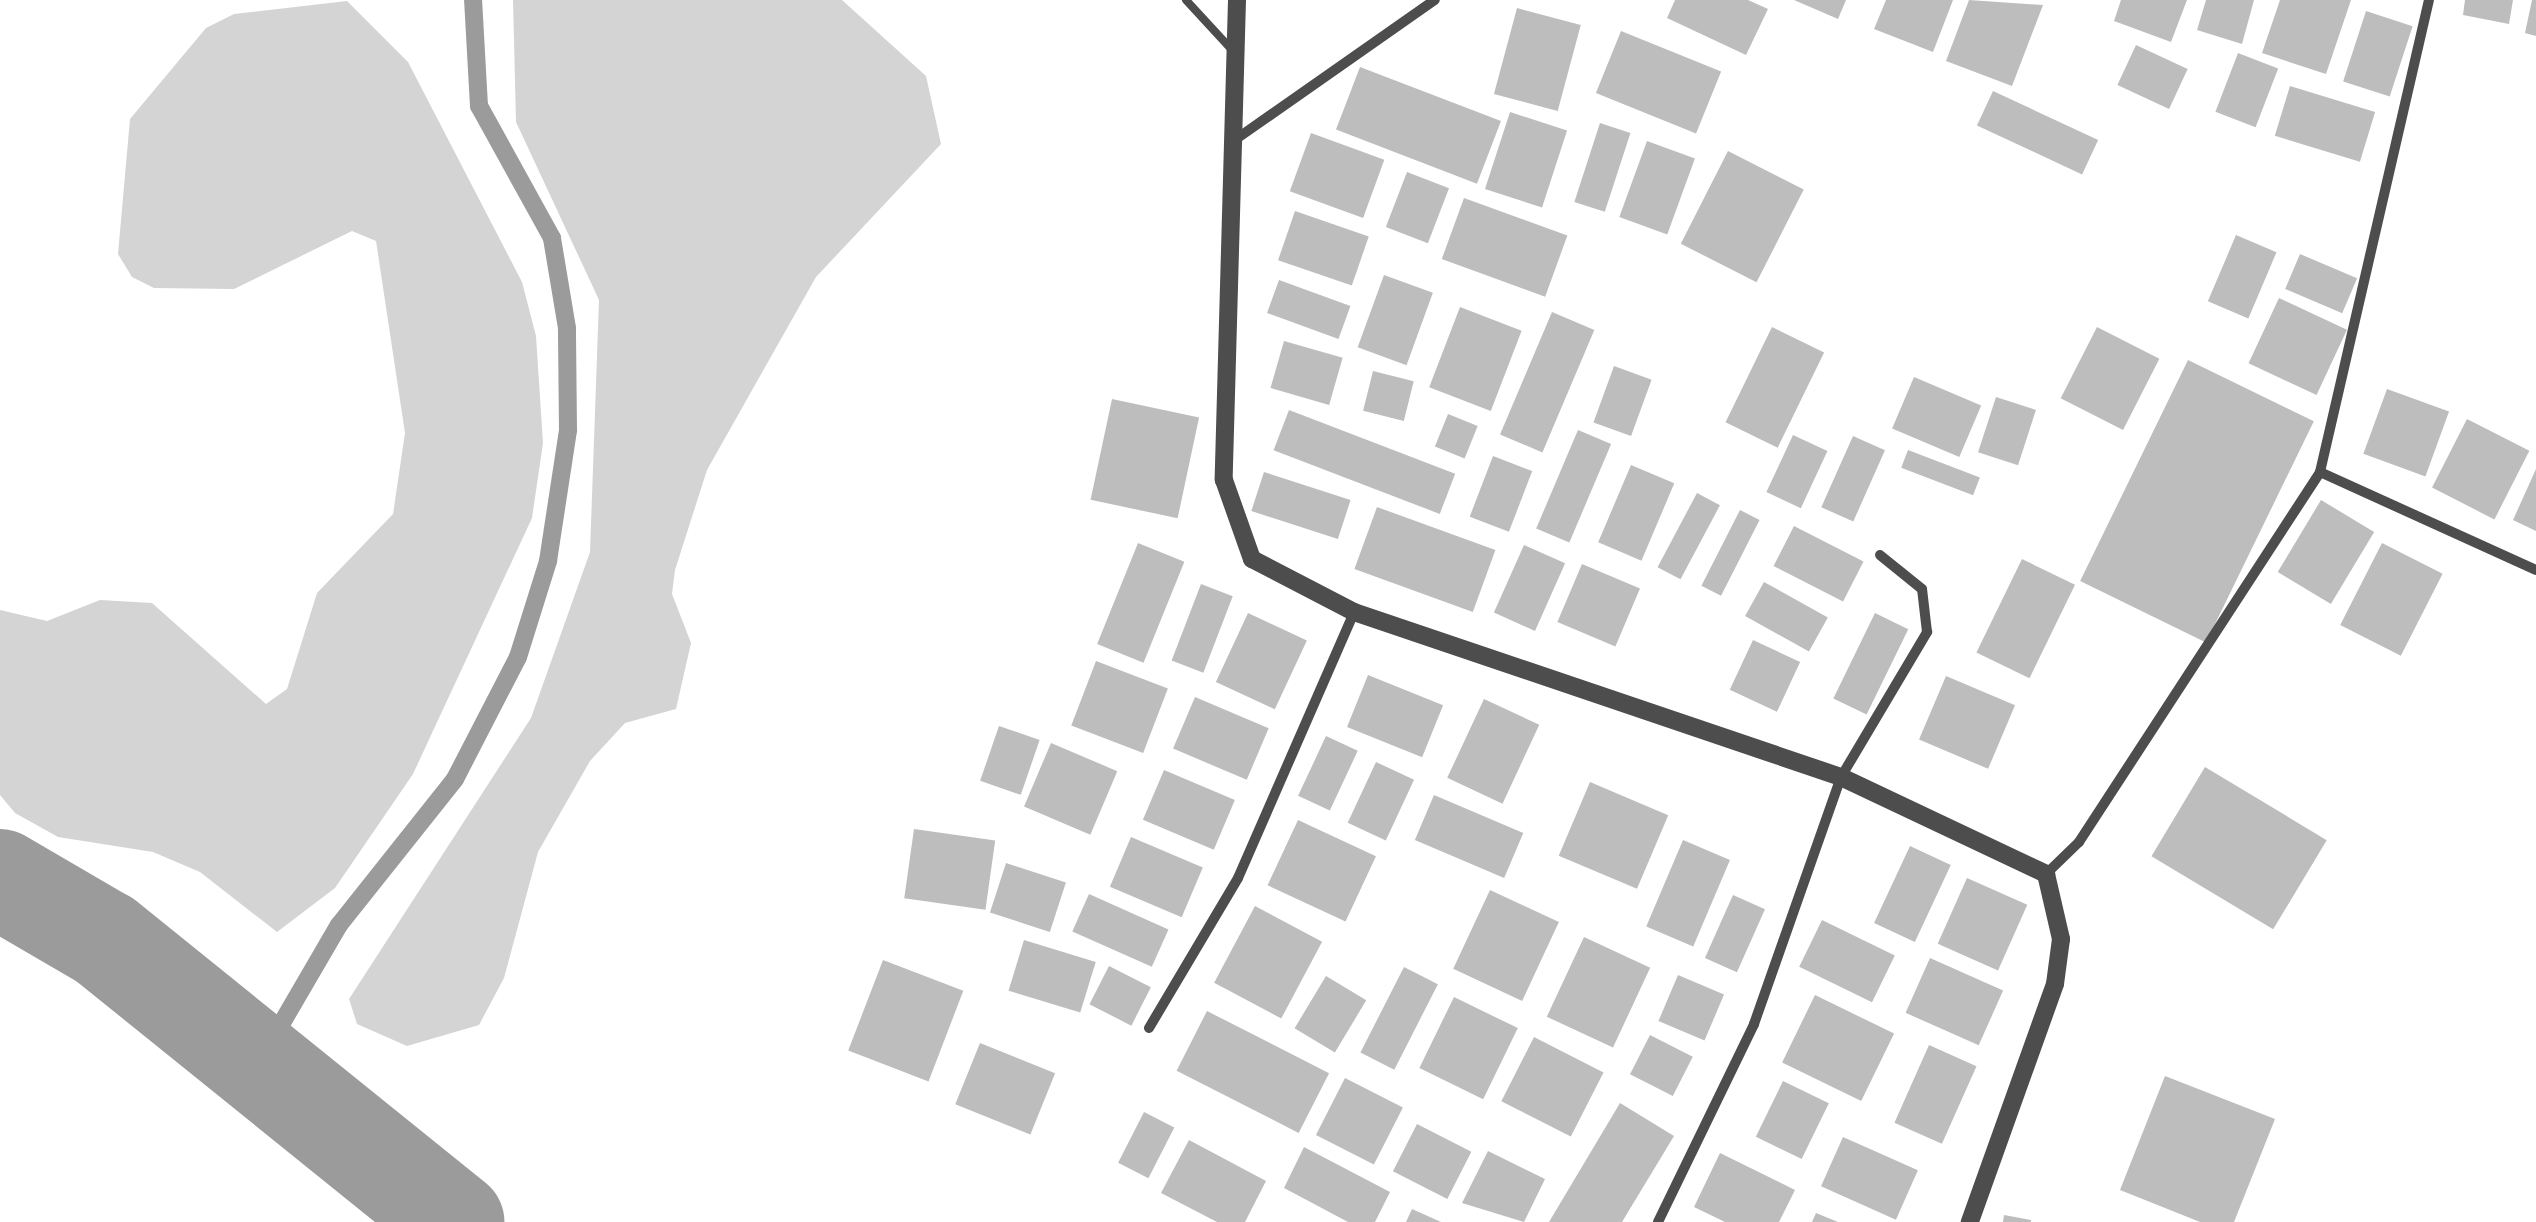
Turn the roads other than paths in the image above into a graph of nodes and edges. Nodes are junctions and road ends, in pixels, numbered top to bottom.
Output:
1 (1186, 0) edge
2 (1435, 0) edge
3 (2429, 0) edge
4 (1238, 1) edge
5 (1234, 52) junction
6 (1239, 137) junction
7 (2320, 472) junction
8 (1880, 555) dead end
9 (2536, 570) edge
10 (1354, 612) junction
11 (1841, 777) junction
12 (2046, 874) junction
13 (1150, 1028) dead end
14 (1658, 1222) edge
15 (1970, 1222) edge

1 - 5 lane
2 - 6 street
3 - 7 street
4 - 5 street
5 - 6 street
6 - 10 street
7 - 9 street
7 - 12 street
8 - 11 street
10 - 11 street
10 - 13 street
11 - 12 street
11 - 14 street
12 - 15 street

